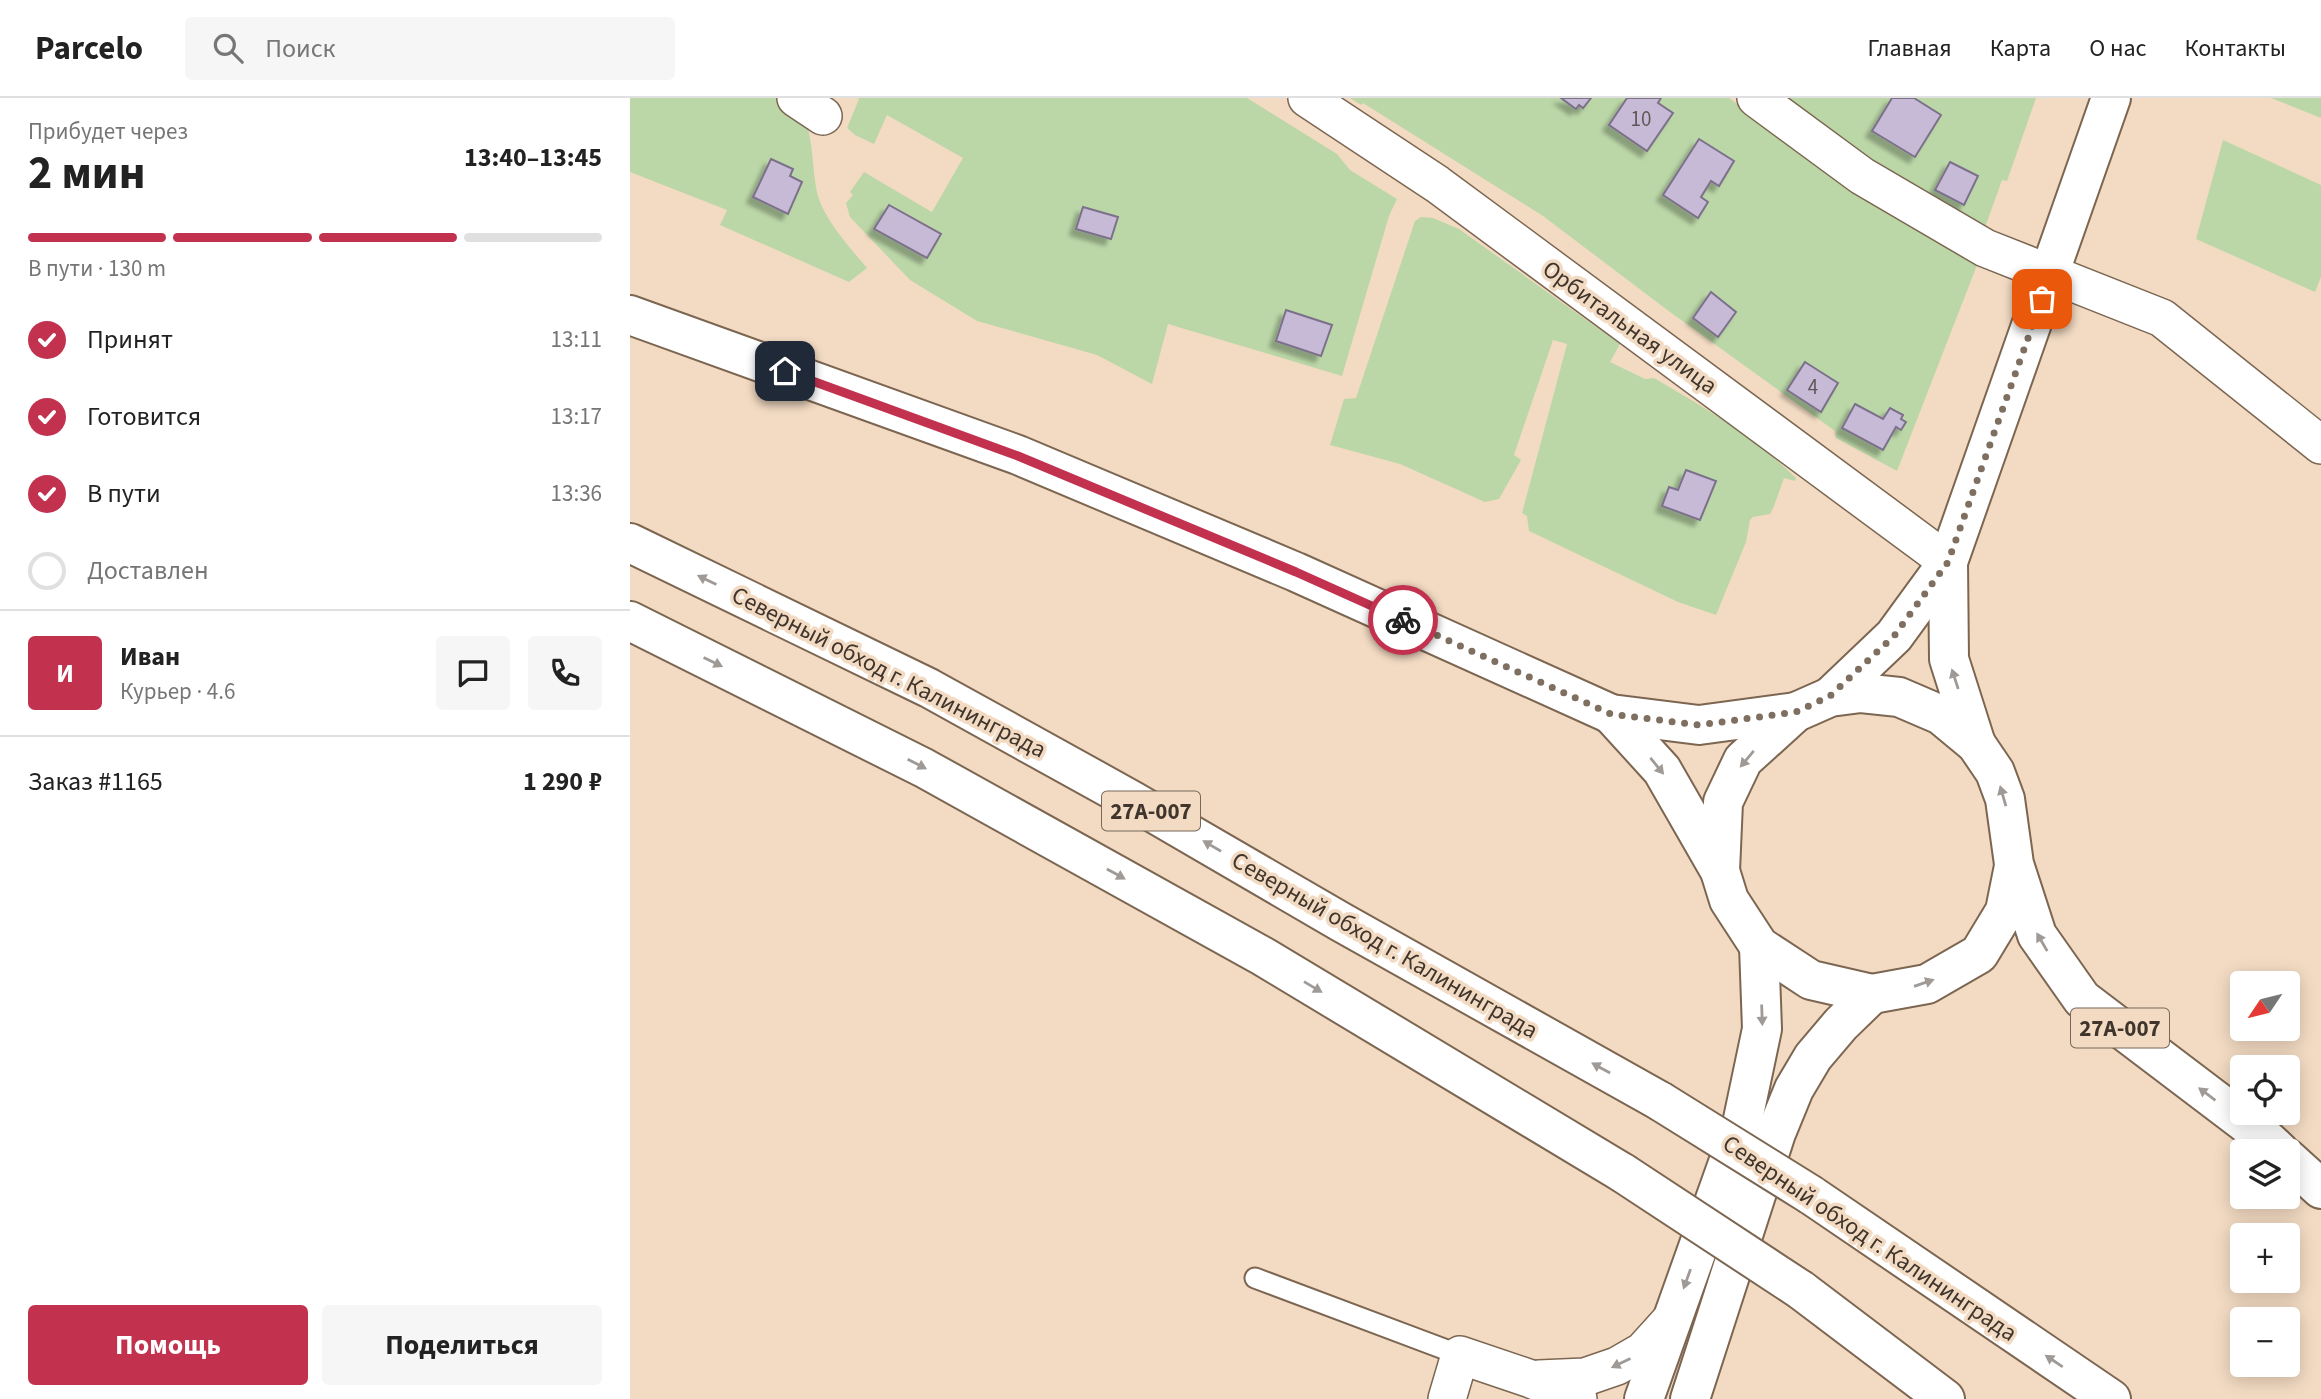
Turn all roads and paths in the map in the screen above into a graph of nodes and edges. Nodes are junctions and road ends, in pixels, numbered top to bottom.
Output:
1 (1307, 98) edge
2 (1756, 98) edge
3 (2110, 98) edge
4 (2051, 273) junction
5 (630, 315) edge
6 (2321, 444) edge
7 (630, 543) edge
8 (1948, 562) junction
9 (630, 621) edge
10 (1830, 696) junction
11 (1796, 712) junction
12 (1611, 714) junction
13 (1976, 744) junction
14 (2014, 864) junction
15 (1720, 871) junction
16 (1759, 946) junction
17 (1872, 994) junction
18 (2266, 1139) edge
19 (2300, 1170) edge
20 (2321, 1189) edge
21 (1255, 1278) dead end
22 (1811, 1297) junction
23 (1672, 1320) junction
24 (1460, 1355) junction
25 (1531, 1379) junction
26 (1687, 1391) edge
27 (1447, 1399) edge
28 (1578, 1399) edge
29 (1644, 1399) edge
30 (1919, 1399) edge
31 (1945, 1399) edge
32 (2110, 1399) edge

1 - 8 street, Орбитальная улица
2 - 4 street
3 - 4 main road
4 - 6 street
4 - 8 main road
5 - 12 main road
32 -> 7 main road, Северный обход г. Калининграда / 27А-007, bridge
8 - 10 main road
13 -> 8 main road
9 -> 22 main road, 27А-007, bridge
10 - 11 main road
10 - 13 main road
11 - 12 main road
11 -> 15 main road
12 -> 15 main road
14 -> 13 main road
17 -> 14 main road
18 -> 14 main road, 27А-007
15 - 16 main road
16 - 17 main road
16 -> 23 main road
17 - 26 main road
19 - 20 main road
21 - 24 lane
22 - 30 main road
22 - 31 main road, 27А-007
23 -> 25 street
23 - 29 main road
24 - 25 street
24 - 27 street
25 - 28 street

